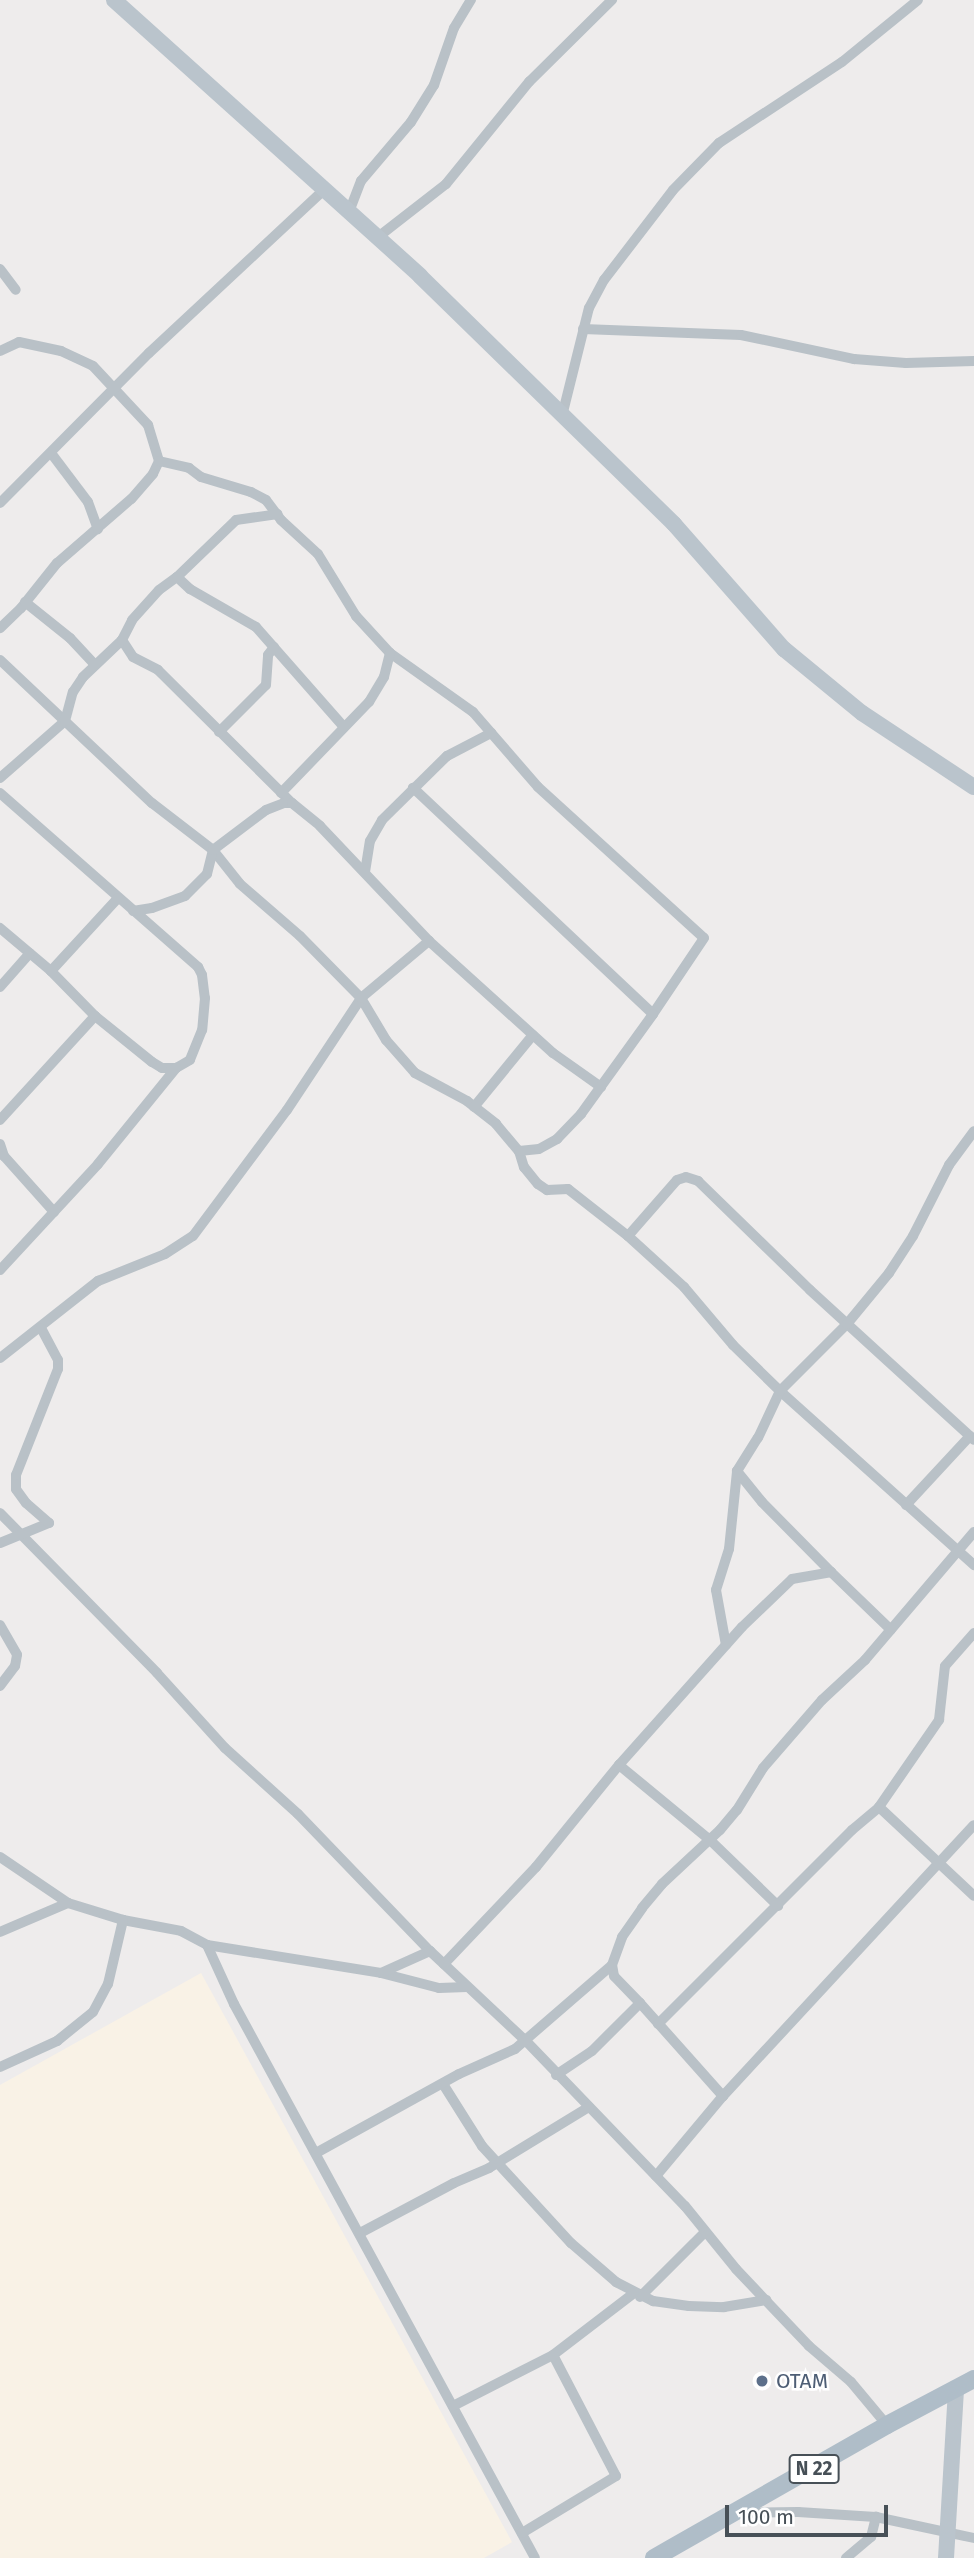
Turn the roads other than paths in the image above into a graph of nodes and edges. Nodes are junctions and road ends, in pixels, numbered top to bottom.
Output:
1 (114, 0) edge
2 (471, 0) edge
3 (612, 0) edge
4 (918, 0) edge
5 (324, 190) junction
6 (349, 212) junction
7 (378, 237) junction
8 (0, 269) edge
9 (16, 290) dead end
10 (583, 329) junction
11 (0, 351) edge
12 (974, 361) edge
13 (114, 387) junction
14 (562, 416) junction
15 (51, 453) junction
16 (159, 460) junction
17 (0, 503) edge
18 (278, 514) junction
19 (98, 529) junction
20 (177, 577) junction
21 (24, 602) junction
22 (0, 628) edge
23 (121, 640) junction
24 (274, 647) junction
25 (390, 653) junction
26 (0, 660) edge
27 (94, 664) junction
28 (65, 721) junction
29 (344, 727) junction
30 (219, 732) junction
31 (491, 733) junction
32 (0, 778) edge
33 (974, 787) edge
34 (413, 788) junction
35 (0, 793) edge
36 (281, 793) junction
37 (292, 803) junction
38 (213, 850) junction
39 (365, 872) junction
40 (118, 898) junction
41 (133, 911) junction
42 (0, 928) edge
43 (429, 941) junction
44 (30, 953) junction
45 (51, 971) junction
46 (0, 987) edge
47 (361, 998) junction
48 (653, 1014) junction
49 (95, 1016) junction
50 (533, 1035) junction
51 (176, 1068) junction
52 (601, 1087) junction
53 (474, 1107) junction
54 (0, 1120) edge
55 (974, 1131) edge
56 (0, 1144) edge
57 (519, 1151) junction
58 (54, 1212) junction
59 (628, 1236) junction
60 (0, 1270) edge
61 (847, 1324) junction
62 (41, 1328) junction
63 (0, 1358) edge
64 (780, 1391) junction
65 (972, 1438) edge
66 (737, 1471) junction
67 (906, 1505) junction
68 (0, 1513) edge
69 (974, 1532) edge
70 (20, 1535) junction
71 (0, 1543) edge
72 (958, 1553) junction
73 (974, 1565) edge
74 (831, 1572) junction
75 (0, 1625) edge
76 (891, 1630) junction
77 (974, 1633) edge
78 (726, 1645) junction
79 (0, 1686) edge
80 (619, 1765) junction
81 (879, 1807) junction
82 (974, 1825) edge
83 (710, 1840) junction
84 (0, 1857) edge
85 (940, 1863) junction
86 (974, 1896) edge
87 (68, 1903) junction
88 (778, 1906) junction
89 (123, 1920) junction
90 (0, 1932) edge
91 (207, 1945) junction
92 (430, 1951) junction
93 (443, 1964) junction
94 (612, 1965) junction
95 (380, 1973) junction
96 (467, 1987) junction
97 (640, 2003) junction
98 (658, 2024) junction
99 (526, 2041) junction
100 (0, 2054) edge
101 (2, 2066) edge
102 (555, 2075) junction
103 (443, 2084) junction
104 (723, 2096) junction
105 (589, 2108) junction
106 (316, 2152) junction
107 (499, 2162) junction
108 (656, 2176) junction
109 (705, 2232) junction
110 (360, 2233) junction
111 (637, 2295) junction
112 (766, 2300) junction
113 (553, 2355) junction
114 (974, 2379) edge
115 (956, 2389) junction
116 (453, 2406) junction
117 (887, 2425) junction
118 (733, 2513) junction
119 (876, 2517) junction
120 (522, 2533) junction
121 (948, 2535) junction
122 (974, 2538) edge
123 (535, 2558) edge
124 (654, 2558) edge
125 (846, 2558) edge
126 (946, 2558) edge

1 - 5 street
2 - 6 street
3 - 7 street
4 - 10 street
5 - 6 street
5 - 13 street
6 - 7 street
7 - 14 street
8 - 9 street
10 - 12 street
10 - 14 street
11 - 13 street
13 - 15 street
13 - 16 street
14 - 33 street
15 - 17 street
15 - 19 street
16 - 18 street
16 - 19 street
18 - 20 street
18 - 25 street
19 - 21 street
20 - 23 street
20 - 24 street
21 - 22 street
21 - 27 street
23 - 27 street
23 - 30 street
24 - 29 street
24 - 30 street
25 - 29 street
25 - 31 street
26 - 28 street
27 - 28 street
28 - 32 street
28 - 38 street
29 - 36 street
30 - 36 street
31 - 34 street
31 - 48 street
34 - 39 street
34 - 48 street
35 - 40 street
36 - 37 street
37 - 38 street
37 - 39 street
38 - 41 street
38 - 47 street
39 - 43 street
40 - 41 street
40 - 45 street
41 - 51 street
42 - 44 street
43 - 47 street
43 - 50 street
44 - 45 street
44 - 46 street
45 - 49 street
47 - 53 street
47 - 62 street
48 - 52 street
49 - 51 street
49 - 54 street
50 - 52 street
50 - 53 street
51 - 58 street
52 - 57 street
53 - 57 street
55 - 61 street
56 - 58 street
57 - 59 street
58 - 60 street
59 - 61 street
59 - 64 street
61 - 64 street
61 - 65 street
62 - 63 street
62 - 70 street
64 - 66 street
64 - 67 street
65 - 67 street
66 - 74 street
66 - 78 street
67 - 72 street
68 - 70 street
69 - 72 street
70 - 71 street
70 - 92 street
72 - 73 street
72 - 76 street
74 - 76 street
74 - 78 street
75 - 79 street
76 - 83 street
77 - 81 street
78 - 80 street
80 - 83 street
80 - 93 street
81 - 85 street
81 - 88 street
82 - 85 street
83 - 88 street
83 - 94 street
84 - 87 street
85 - 86 street
85 - 104 street
87 - 89 street
87 - 90 street
88 - 98 street
89 - 91 street
89 - 101 street
91 - 95 street
91 - 106 street
92 - 93 street
92 - 95 street
93 - 96 street
94 - 97 street
94 - 99 street
95 - 96 street
96 - 99 street
97 - 98 street
97 - 102 street
98 - 104 street
99 - 102 street
99 - 103 street
100 - 101 street
102 - 105 street
103 - 106 street
103 - 107 street
104 - 108 street
105 - 107 street
105 - 108 street
106 - 110 street
107 - 110 street
107 - 111 street
108 - 109 street
109 - 111 street
109 - 112 street
110 - 116 street
111 - 112 street
111 - 113 street
112 - 117 street
113 - 116 street
113 - 120 street
114 - 115 main road, N 22
115 - 117 main road, N 22
115 - 121 street
116 - 120 street
117 - 118 main road, N 22
118 - 119 street
118 - 124 main road, N 22
119 - 121 street
119 - 125 street
120 - 123 street
121 - 122 street
121 - 126 street

